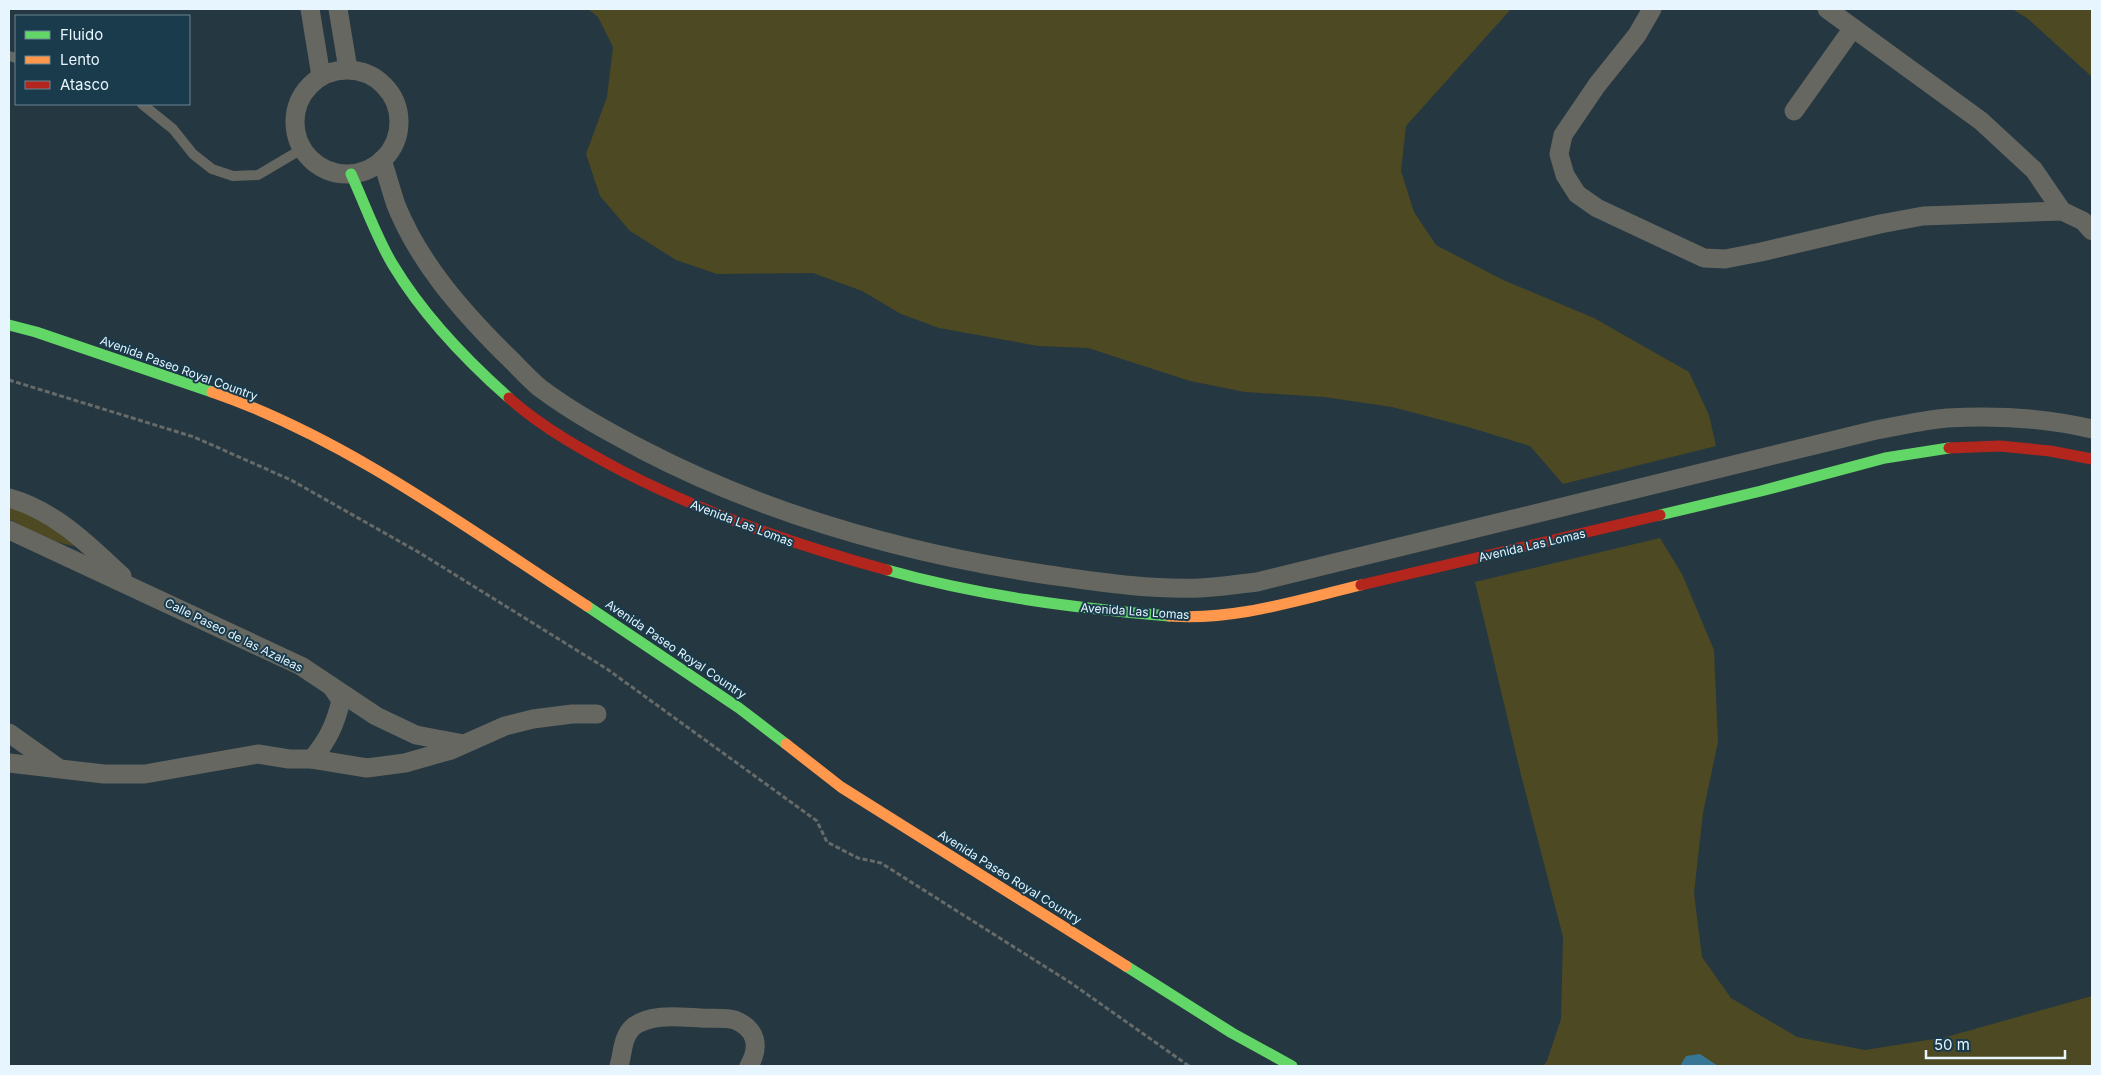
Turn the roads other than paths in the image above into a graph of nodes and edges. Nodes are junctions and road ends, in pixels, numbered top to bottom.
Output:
1 (310, 9) edge
2 (338, 9) edge
3 (1652, 9) edge
4 (1827, 9) edge
5 (1854, 28) junction
6 (348, 69) junction
7 (321, 76) junction
8 (143, 105) edge
9 (1794, 111) dead end
10 (302, 149) junction
11 (382, 160) junction
12 (351, 174) junction
13 (2062, 211) junction
14 (2089, 224) edge
15 (9, 326) edge
16 (2092, 429) edge
17 (1876, 430) junction
18 (1885, 458) junction
19 (2092, 459) edge
20 (9, 498) edge
21 (9, 530) edge
22 (134, 588) junction
23 (331, 686) junction
24 (598, 714) dead end
25 (9, 733) edge
26 (464, 744) junction
27 (312, 759) junction
28 (9, 763) edge
29 (58, 768) junction
30 (1232, 1033) junction
31 (1251, 1056) dead end
32 (619, 1066) edge
33 (749, 1066) edge
34 (1292, 1066) edge

1 - 7 street
2 - 6 street
3 - 13 street
4 - 5 street
5 - 9 street
5 - 13 street
6 - 7 street
6 - 11 street
7 - 10 street
8 - 10 lane
10 - 12 street
11 - 12 street
11 - 17 street, Avenida Las Lomas
12 - 18 street, Avenida Las Lomas
13 - 14 street
15 - 30 street, Avenida Paseo Royal Country
16 - 17 street, Avenida Las Lomas
17 - 18 street
18 - 19 street, Avenida Las Lomas
20 - 22 street, Calle Paseo de las Azaleas
21 - 22 street, Calle Paseo de las Azaleas
22 - 23 street, Calle Paseo de las Azaleas
23 - 26 street, Calle Paseo de las Azaleas
23 - 27 street
24 - 26 street
25 - 29 street
26 - 27 street
27 - 29 street
28 - 29 street
30 - 31 street
30 - 34 street, Avenida Paseo Royal Country
32 - 33 street

